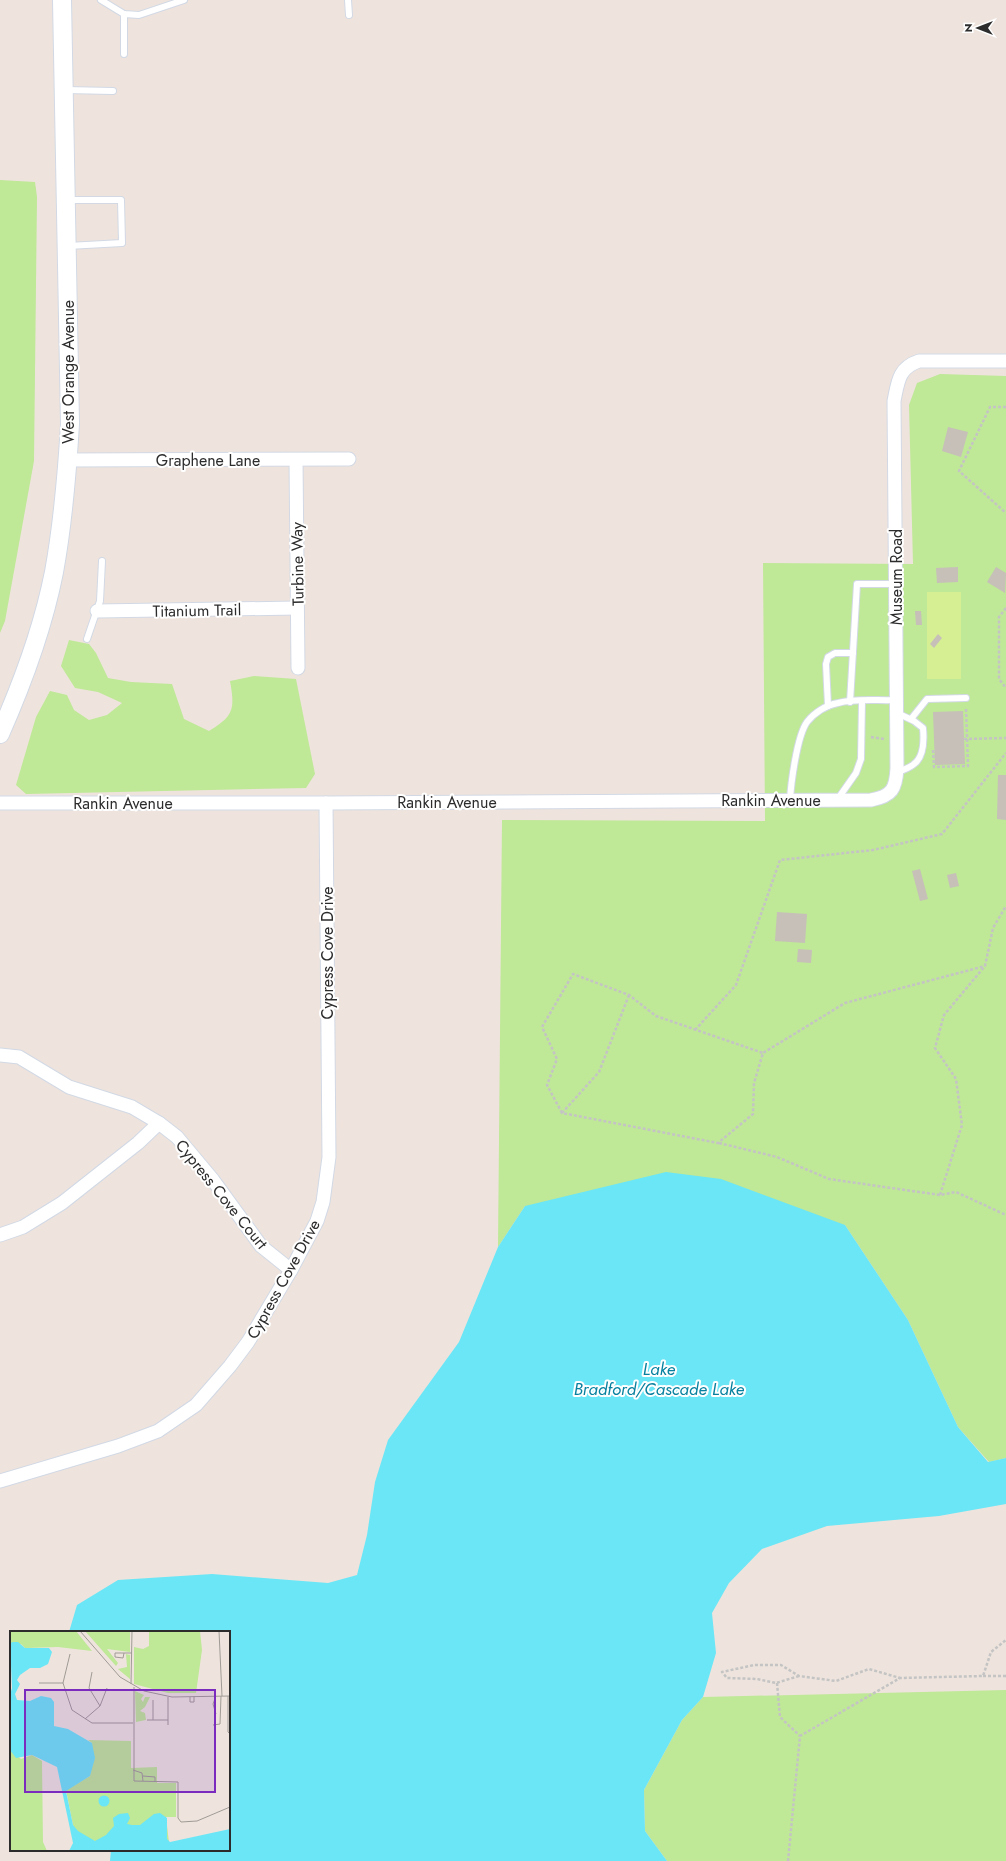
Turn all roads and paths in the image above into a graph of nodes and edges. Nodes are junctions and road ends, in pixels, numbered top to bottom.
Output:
1 (62, 0) edge
2 (101, 0) edge
3 (184, 0) edge
4 (348, 0) edge
5 (124, 14) junction
6 (349, 15) dead end
7 (124, 54) dead end
8 (64, 90) junction
9 (113, 91) dead end
10 (66, 200) junction
11 (66, 246) junction
12 (1006, 361) edge
13 (1006, 407) edge
14 (349, 459) dead end
15 (68, 460) junction
16 (296, 460) junction
17 (1006, 513) edge
18 (102, 561) dead end
19 (896, 584) junction
20 (297, 608) junction
21 (1006, 608) edge
22 (97, 611) junction
23 (87, 639) dead end
24 (853, 653) junction
25 (298, 668) dead end
26 (1006, 688) edge
27 (966, 698) joint
28 (862, 701) junction
29 (850, 702) junction
30 (828, 706) junction
31 (897, 707) junction
32 (911, 719) junction
33 (0, 734) edge
34 (861, 736) junction
35 (1006, 738) edge
36 (966, 739) junction
37 (889, 740) dead end
38 (933, 746) dead end
39 (1006, 753) edge
40 (897, 773) junction
41 (891, 792) joint
42 (790, 800) junction
43 (837, 800) junction
44 (0, 803) edge
45 (326, 803) junction
46 (1006, 906) edge
47 (985, 966) junction
48 (629, 995) junction
49 (695, 1030) junction
50 (763, 1054) junction
51 (0, 1055) edge
52 (562, 1113) junction
53 (159, 1123) junction
54 (718, 1143) junction
55 (940, 1195) junction
56 (1006, 1216) edge
57 (0, 1235) edge
58 (291, 1270) junction
59 (0, 1481) edge
60 (1006, 1640) edge
61 (799, 1676) junction
62 (983, 1676) junction
63 (1006, 1676) edge
64 (900, 1678) junction
65 (776, 1683) junction
66 (800, 1736) junction
67 (788, 1861) edge

1 - 8 main road, West Orange Avenue
2 - 5 lane
3 - 5 lane
4 - 6 lane
5 - 7 lane
8 - 9 lane
8 - 10 main road, West Orange Avenue
10 - 11 main road, West Orange Avenue
10 - 11 lane
11 - 15 main road, West Orange Avenue
12 - 19 street, Museum Road
13 - 17 path
14 - 16 street, Graphene Lane
15 - 16 street, Graphene Lane
15 - 33 main road, West Orange Avenue
16 - 20 street, Turbine Way
18 - 22 lane
19 - 24 lane
19 - 31 street, Museum Road
20 - 22 street, Titanium Trail
20 - 25 street, Turbine Way
21 - 26 path
22 - 23 lane
24 - 29 lane
24 - 30 lane
27 - 32 lane
27 - 36 path
28 - 29 lane
28 - 31 lane
28 - 34 lane
29 - 30 lane
30 - 42 lane
31 - 32 lane
31 - 40 street, Museum Road
32 - 40 lane
34 - 37 path
34 - 43 lane
35 - 36 path
36 - 38 path
39 - 49 path
40 - 41 street, Museum Road
41 - 43 street, Rankin Avenue
42 - 43 street, Rankin Avenue
42 - 45 street, Rankin Avenue
44 - 45 street, Rankin Avenue
45 - 58 street, Cypress Cove Drive
46 - 47 path
47 - 50 path
47 - 55 path
48 - 49 path
48 - 52 path
48 - 52 path
49 - 50 path
50 - 54 path
51 - 53 street, Cypress Cove Court
52 - 54 path
53 - 57 street
53 - 58 street, Cypress Cove Court
54 - 55 path
55 - 56 path
58 - 59 street, Cypress Cove Drive
60 - 62 path
61 - 64 path
61 - 65 path
61 - 65 path
62 - 63 path
62 - 64 path
64 - 66 path
65 - 66 path
66 - 67 path

